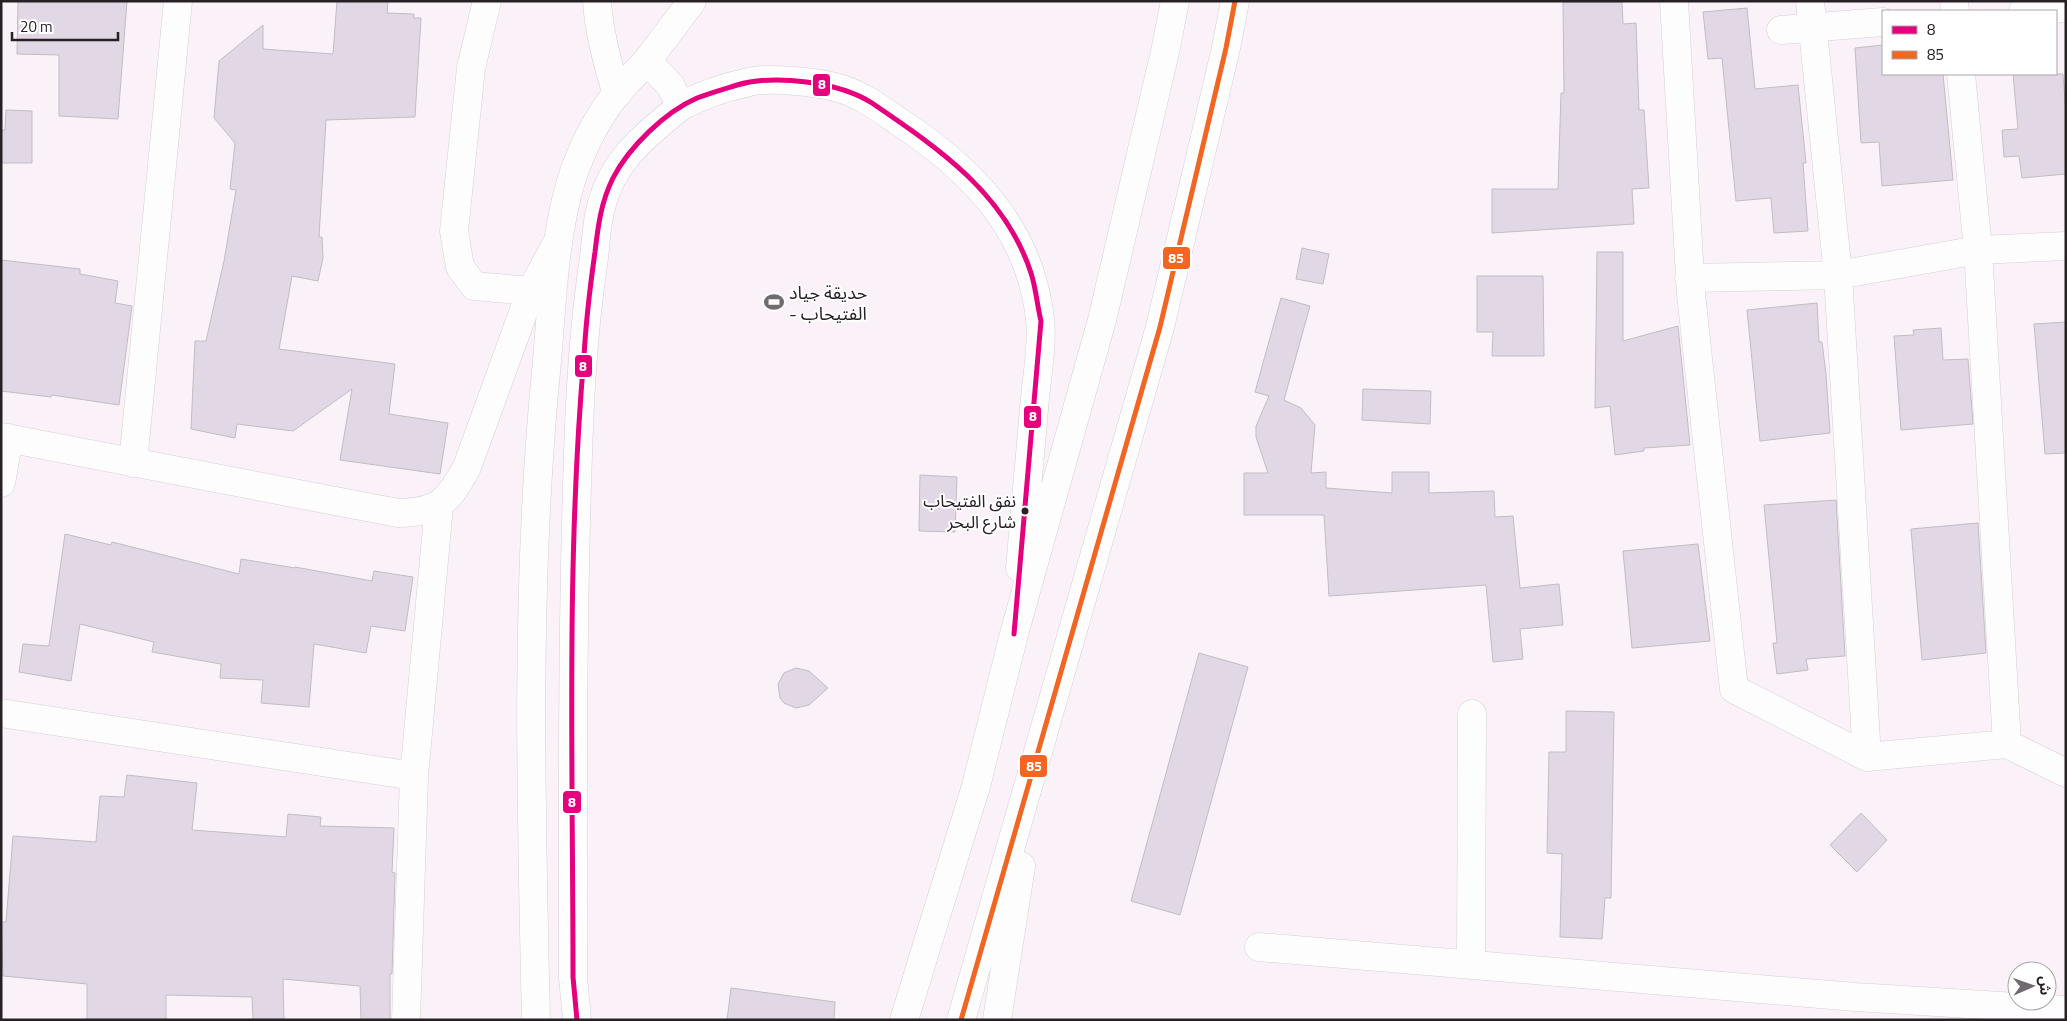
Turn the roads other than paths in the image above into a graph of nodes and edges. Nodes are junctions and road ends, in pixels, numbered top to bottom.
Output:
1 (178, 1) edge
2 (487, 1) edge
3 (597, 1) edge
4 (692, 1) edge
5 (1175, 1) edge
6 (1235, 1) edge
7 (1674, 1) edge
8 (1810, 1) edge
9 (2066, 8) edge
10 (2037, 10) edge
11 (1882, 22) edge
12 (1811, 28) junction
13 (1782, 30) dead end
14 (647, 61) junction
15 (1961, 75) edge
16 (617, 94) junction
17 (681, 106) junction
18 (558, 240) junction
19 (2066, 246) edge
20 (1978, 250) junction
21 (1838, 275) junction
22 (1689, 278) junction
23 (531, 291) junction
24 (5, 438) edge
25 (133, 463) junction
26 (1, 483) edge
27 (438, 506) junction
28 (1014, 634) junction
29 (1, 713) edge
30 (1472, 714) dead end
31 (2007, 744) junction
32 (1038, 754) junction
33 (1867, 757) junction
34 (2066, 773) edge
35 (414, 776) junction
36 (1259, 947) dead end
37 (1471, 965) junction
38 (2066, 1010) edge
39 (406, 1020) edge
40 (536, 1020) edge
41 (577, 1020) edge
42 (904, 1020) edge
43 (961, 1020) edge
44 (997, 1020) edge

1 - 25 main road
2 - 23 main road
3 - 16 main road
4 - 14 main road
5 - 28 main road
6 - 32 main road
7 - 22 main road
8 - 12 main road
9 - 10 main road
11 - 12 main road
12 - 13 main road
12 - 21 main road
14 - 16 main road
14 - 17 main road
15 - 20 main road
16 - 18 main road
17 - 28 main road
17 - 41 main road
18 - 23 main road
18 - 40 main road
19 - 20 main road
20 - 21 main road
20 - 31 main road
21 - 22 main road
21 - 33 main road
22 - 33 main road
23 - 27 main road
24 - 25 main road
24 - 26 main road
25 - 27 main road
27 - 35 main road
28 - 42 main road
29 - 35 main road
30 - 37 main road
31 - 33 main road
31 - 34 main road
32 - 43 main road
32 - 44 main road
35 - 39 main road
36 - 37 main road
37 - 38 main road

